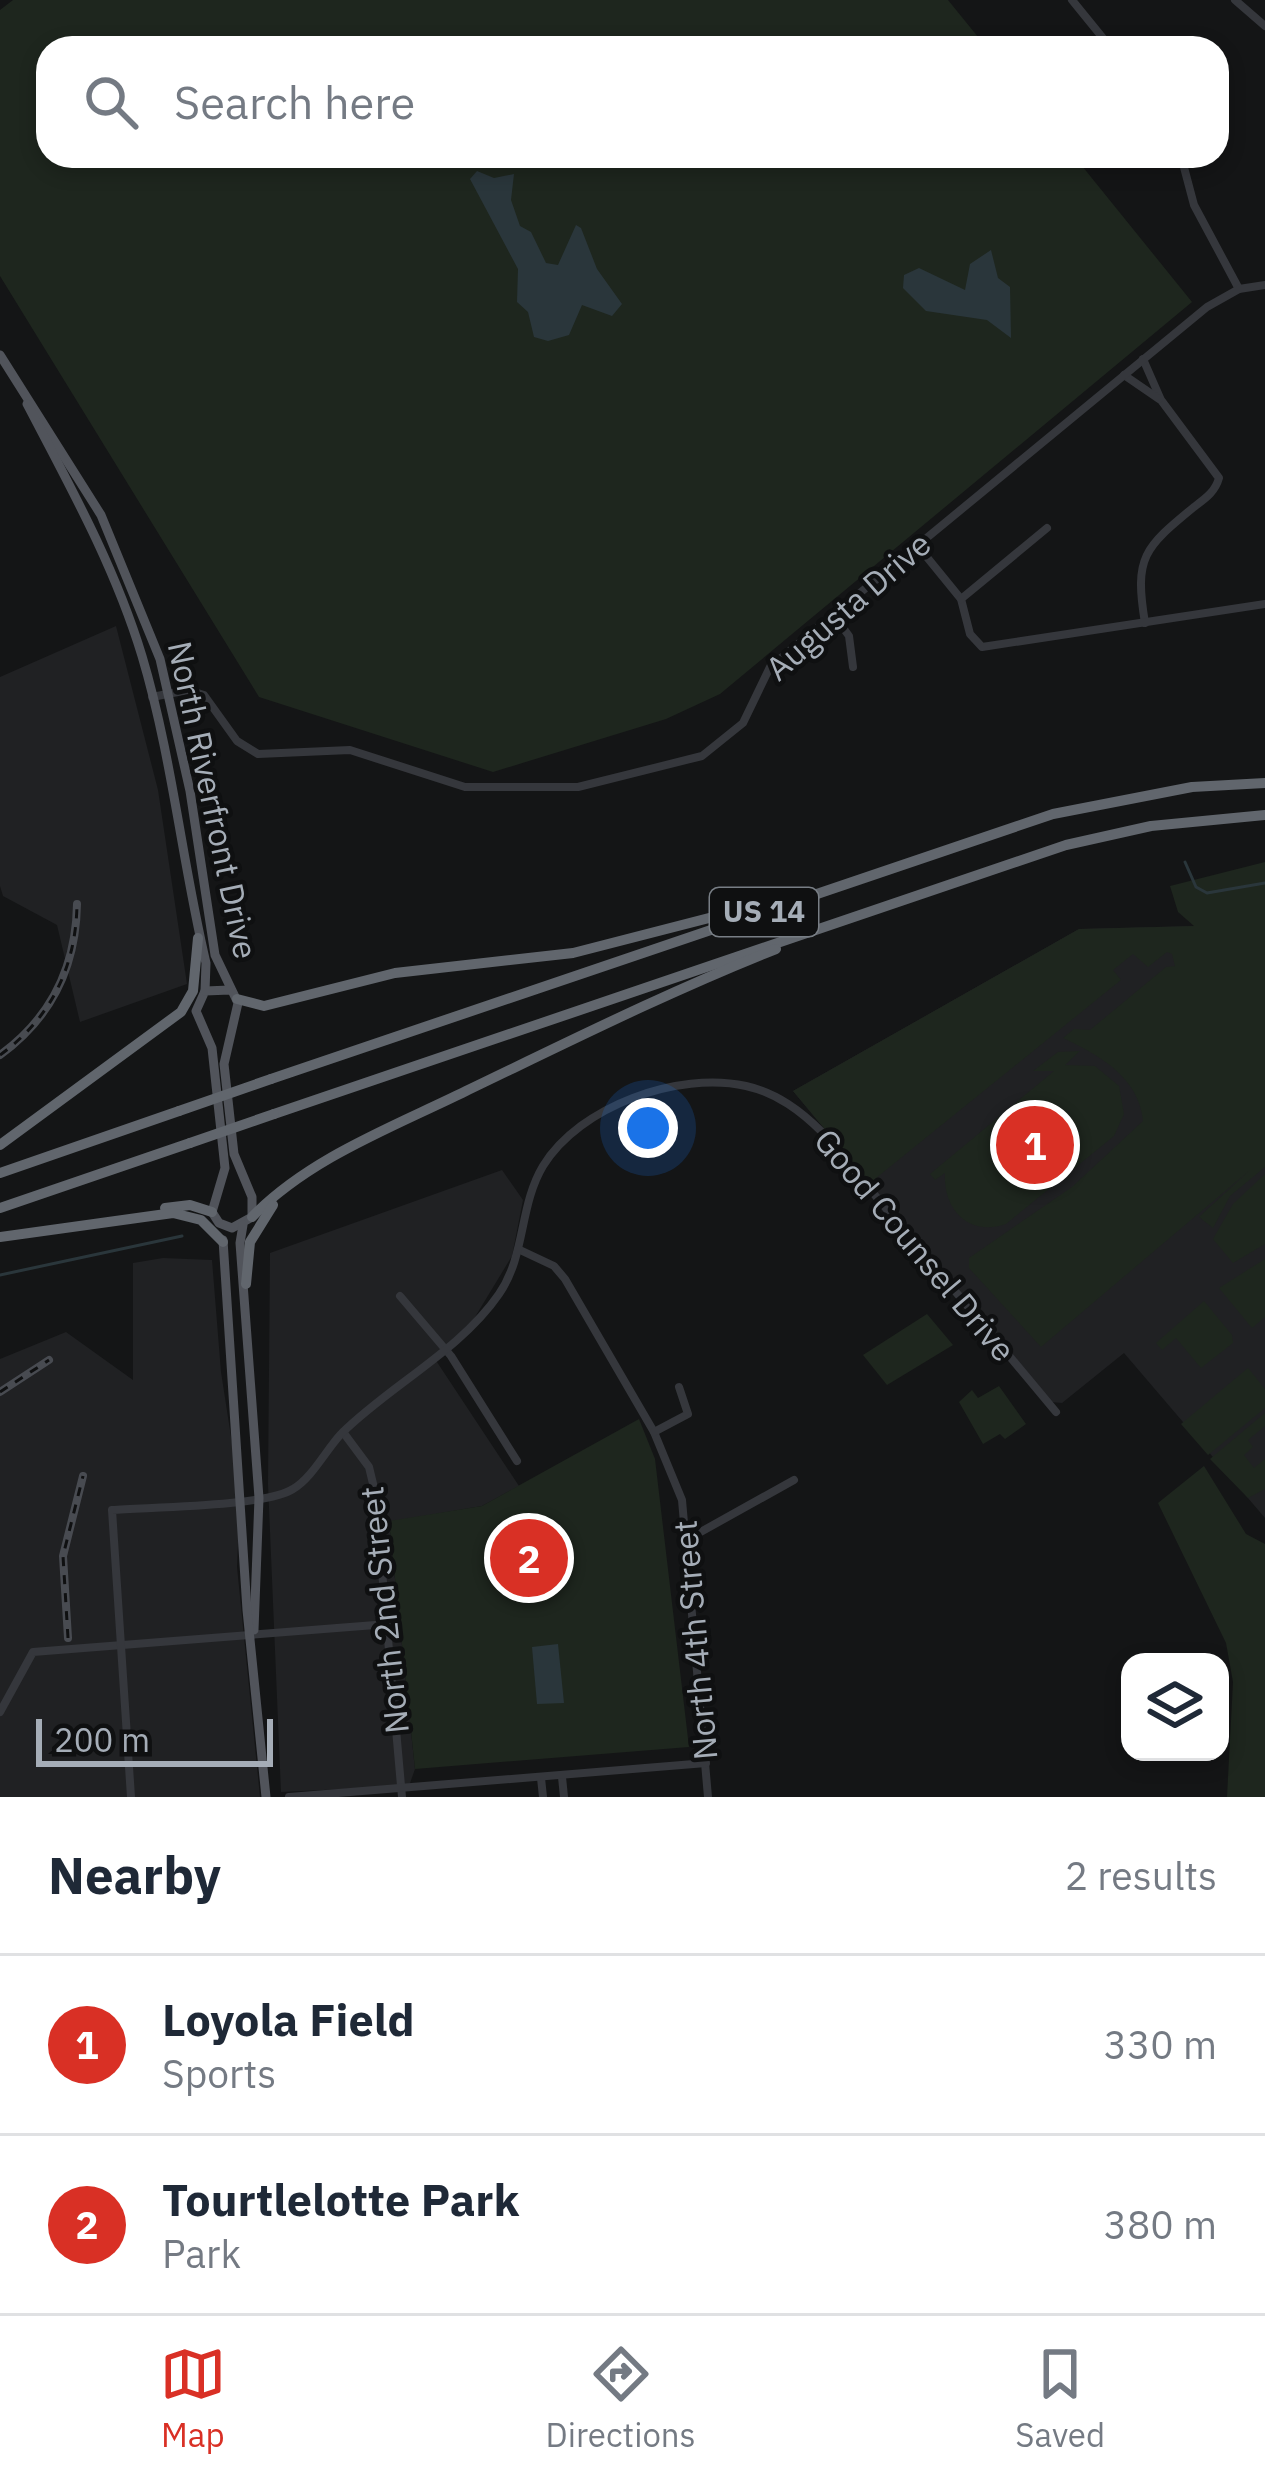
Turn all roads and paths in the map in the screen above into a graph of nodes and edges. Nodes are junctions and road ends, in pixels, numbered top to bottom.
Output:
1 (1072, 0) edge
2 (1235, 0) edge
3 (1265, 26) edge
4 (1101, 36) edge
5 (1183, 168) edge
6 (1265, 285) edge
7 (1239, 289) junction
8 (0, 355) edge
9 (1143, 359) junction
10 (8, 368) junction
11 (1124, 374) junction
12 (1161, 400) junction
13 (1047, 528) dead end
14 (917, 545) junction
15 (961, 599) junction
16 (1265, 604) edge
17 (833, 614) junction
18 (1145, 623) junction
19 (853, 667) dead end
20 (167, 693) junction
21 (152, 697) junction
22 (1265, 783) edge
23 (1265, 815) edge
24 (837, 887) junction
25 (884, 903) junction
26 (198, 938) junction
27 (234, 995) junction
28 (197, 997) junction
29 (218, 1049) junction
30 (0, 1145) edge
31 (231, 1167) junction
32 (0, 1174) edge
33 (306, 1174) junction
34 (0, 1208) edge
35 (151, 1213) junction
36 (216, 1217) junction
37 (248, 1221) junction
38 (0, 1237) edge
39 (223, 1243) junction
40 (520, 1250) junction
41 (246, 1284) junction
42 (400, 1296) dead end
43 (443, 1347) junction
44 (679, 1387) dead end
45 (1056, 1412) dead end
46 (344, 1432) junction
47 (654, 1432) junction
48 (517, 1461) dead end
49 (794, 1480) dead end
50 (259, 1498) junction
51 (242, 1499) junction
52 (688, 1539) junction
53 (388, 1624) junction
54 (253, 1635) junction
55 (119, 1646) junction
56 (0, 1712) edge
57 (706, 1763) junction
58 (562, 1777) junction
59 (542, 1778) junction
60 (402, 1793) edge
61 (131, 1797) edge
62 (266, 1797) edge
63 (289, 1797) edge
64 (543, 1797) edge
65 (564, 1797) edge
66 (708, 1797) edge

1 - 4 street
2 - 3 street
5 - 7 street
6 - 7 street, Augusta Drive
7 - 9 street, Augusta Drive
8 - 10 main road, North Riverfront Drive
9 - 11 street, Augusta Drive
9 - 12 street
10 - 20 main road, North Riverfront Drive
10 - 21 main road, North Riverfront Drive
11 - 12 street
11 - 14 street, Augusta Drive
12 - 18 street
13 - 15 street
14 - 15 street
14 - 17 street, Augusta Drive
15 - 18 street
16 - 18 street
17 - 19 street
17 - 20 street, Augusta Drive
20 - 21 street
20 - 27 main road, North Riverfront Drive
21 - 26 main road, North Riverfront Drive
22 - 24 highway, US 14
23 - 25 highway, US 14
24 - 27 highway
24 - 32 highway, US 14, bridge
25 - 33 highway
25 - 34 highway, US 14, bridge
26 - 28 highway
26 - 28 main road, North Riverfront Drive
27 - 28 main road
27 - 29 main road
28 - 29 main road, North Riverfront Drive
28 - 30 highway
29 - 31 main road
31 - 36 main road
31 - 37 main road
33 - 37 highway
33 - 41 highway
35 - 36 highway
35 - 38 highway
35 - 39 highway
36 - 37 main road
36 - 39 main road
37 - 41 main road
39 - 51 main road
40 - 43 street, Good Counsel Drive
40 - 45 street, Good Counsel Drive
40 - 47 street, North 4th Street
41 - 50 main road
42 - 43 street
43 - 46 street, Good Counsel Drive
43 - 48 street
44 - 47 street
46 - 50 street, Good Counsel Drive
46 - 53 street, North 2nd Street
47 - 52 street, North 4th Street
49 - 52 street
50 - 51 street, Good Counsel Drive
50 - 54 main road
51 - 54 main road
51 - 55 street, Good Counsel Drive
52 - 57 street, North 4th Street
53 - 54 street
53 - 60 street, North 2nd Street
54 - 55 street
54 - 62 main road
55 - 56 street
55 - 61 street
57 - 58 street
57 - 66 street, North 4th Street
58 - 59 street
58 - 65 street
59 - 60 street
59 - 64 street
60 - 63 street

